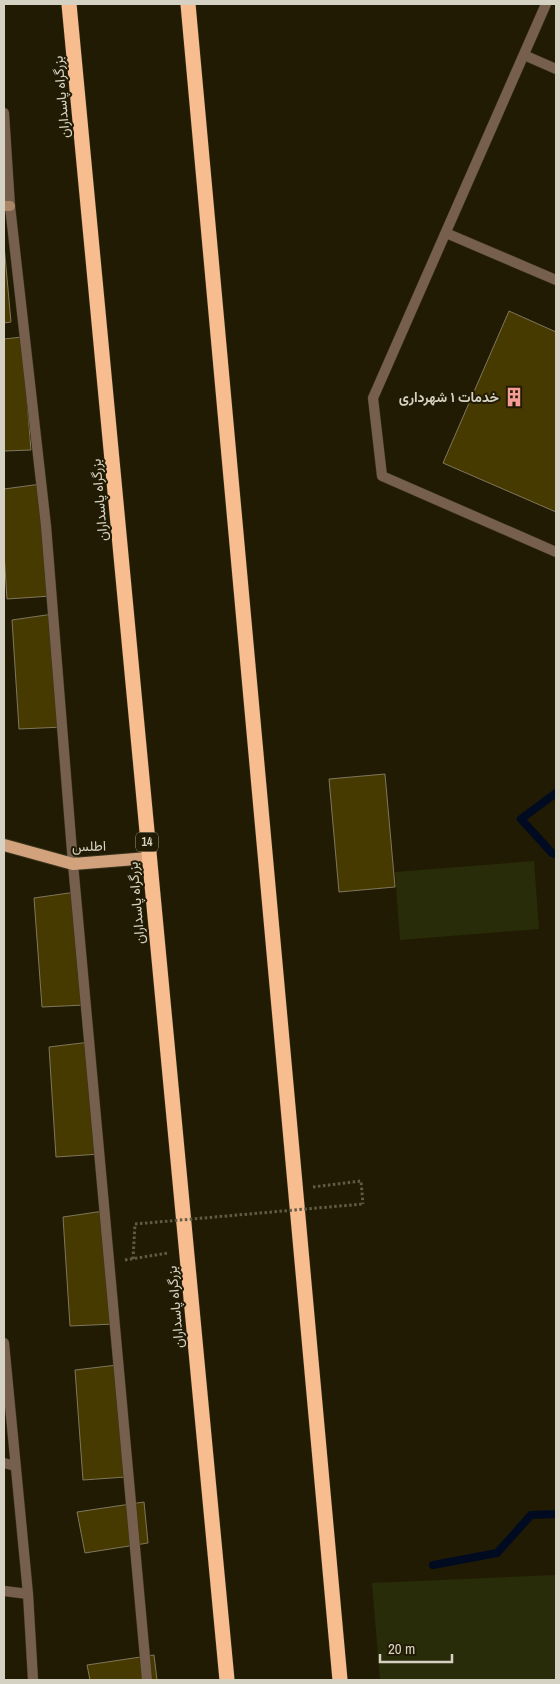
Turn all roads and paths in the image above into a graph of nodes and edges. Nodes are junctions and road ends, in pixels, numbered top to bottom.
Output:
1 (69, 4) edge
2 (188, 4) edge
3 (546, 4) edge
4 (524, 55) junction
5 (556, 69) edge
6 (4, 113) edge
7 (7, 206) edge
8 (446, 233) junction
9 (556, 280) edge
10 (556, 552) edge
11 (4, 845) edge
12 (148, 858) junction
13 (74, 864) junction
14 (295, 1190) junction
15 (186, 1250) junction
16 (133, 1259) junction
17 (110, 1263) junction
18 (4, 1343) edge
19 (5, 1364) edge
20 (4, 1463) edge
21 (15, 1466) junction
22 (4, 1590) edge
23 (28, 1594) junction
24 (33, 1680) edge
25 (147, 1680) edge
26 (227, 1680) edge
27 (340, 1680) edge

1 - 12 highway, بزرگراه پاسداران / 14
2 - 14 highway
3 - 4 street
4 - 5 street
4 - 8 street
6 - 7 street
7 - 13 street
8 - 9 street
8 - 10 street
11 - 13 main road, اطلس
12 - 13 main road, اطلس
12 - 15 highway, بزرگراه پاسداران / 14
13 - 17 street
14 - 16 path, bridge
14 - 27 highway
15 - 16 path
15 - 26 highway, بزرگراه پاسداران / 14
16 - 17 path
17 - 25 street
18 - 19 street
19 - 21 street
20 - 21 street
21 - 23 street
22 - 23 street
23 - 24 street

